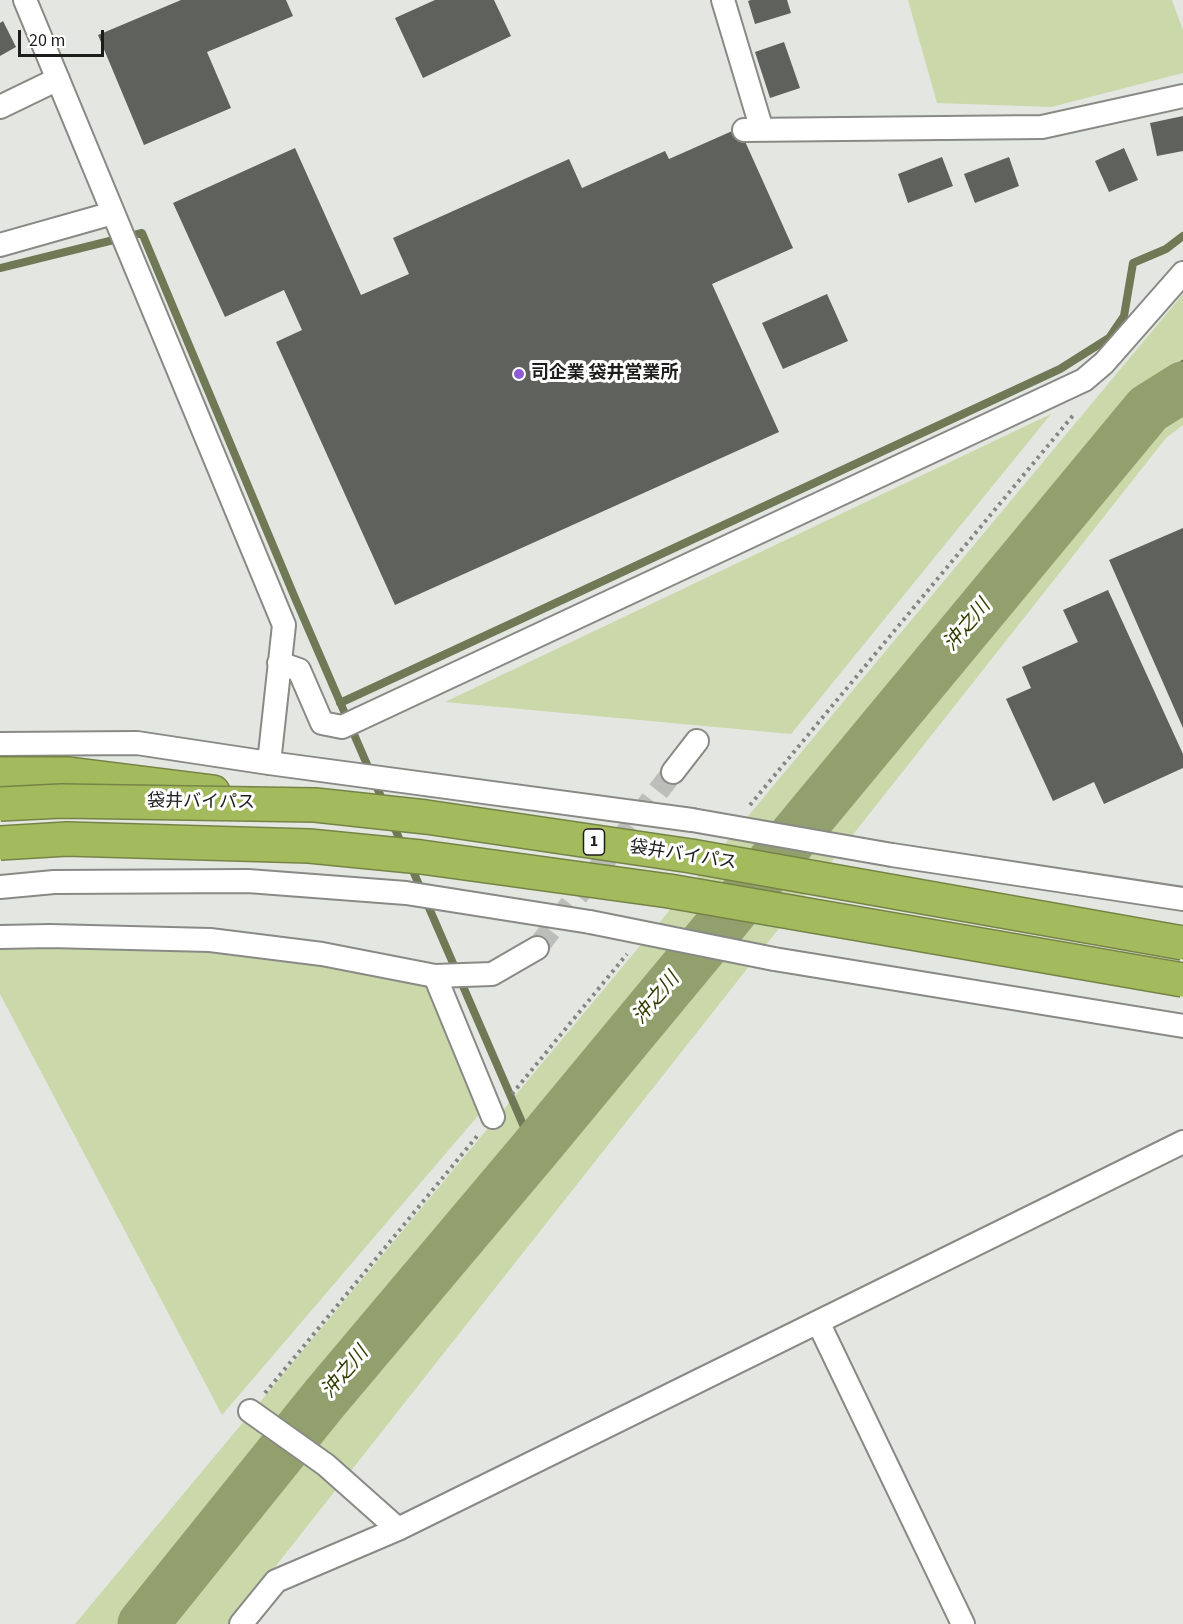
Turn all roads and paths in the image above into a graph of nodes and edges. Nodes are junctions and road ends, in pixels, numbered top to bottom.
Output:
1 (25, 0) edge
2 (723, 0) edge
3 (58, 79) junction
4 (1183, 96) edge
5 (0, 107) edge
6 (113, 213) junction
7 (0, 245) edge
8 (1183, 273) edge
9 (279, 663) junction
10 (697, 741) dead end
11 (0, 744) edge
12 (269, 763) junction
13 (673, 772) tunnel mouth
14 (0, 774) edge
15 (0, 804) edge
16 (315, 805) junction
17 (0, 843) edge
18 (309, 846) junction
19 (0, 859) edge
20 (0, 887) edge
21 (1183, 899) edge
22 (0, 937) edge
23 (1183, 943) edge
24 (537, 948) tunnel mouth
25 (435, 976) junction
26 (1183, 980) edge
27 (1183, 1026) edge
28 (493, 1117) dead end
29 (1183, 1142) edge
30 (818, 1322) junction
31 (250, 1411) dead end
32 (398, 1529) junction
33 (242, 1624) edge
34 (963, 1624) edge

1 - 3 street
2 - 4 street
3 - 5 street
3 - 6 street
6 - 7 street
6 - 9 street
8 - 9 street
9 - 12 street
10 - 13 street
11 - 12 street
12 - 21 street, bridge
14 - 16 highway
15 - 16 highway, 袋井バイパス / 1, bridge
16 - 23 highway, 袋井バイパス / 1, bridge
17 - 18 highway, 袋井バイパス / 1, bridge
18 - 19 highway
18 - 26 highway, 袋井バイパス / 1, bridge
20 - 27 street, bridge
22 - 25 street
24 - 25 street
25 - 28 street
29 - 30 street
30 - 32 street
30 - 34 street
31 - 32 street
32 - 33 street

